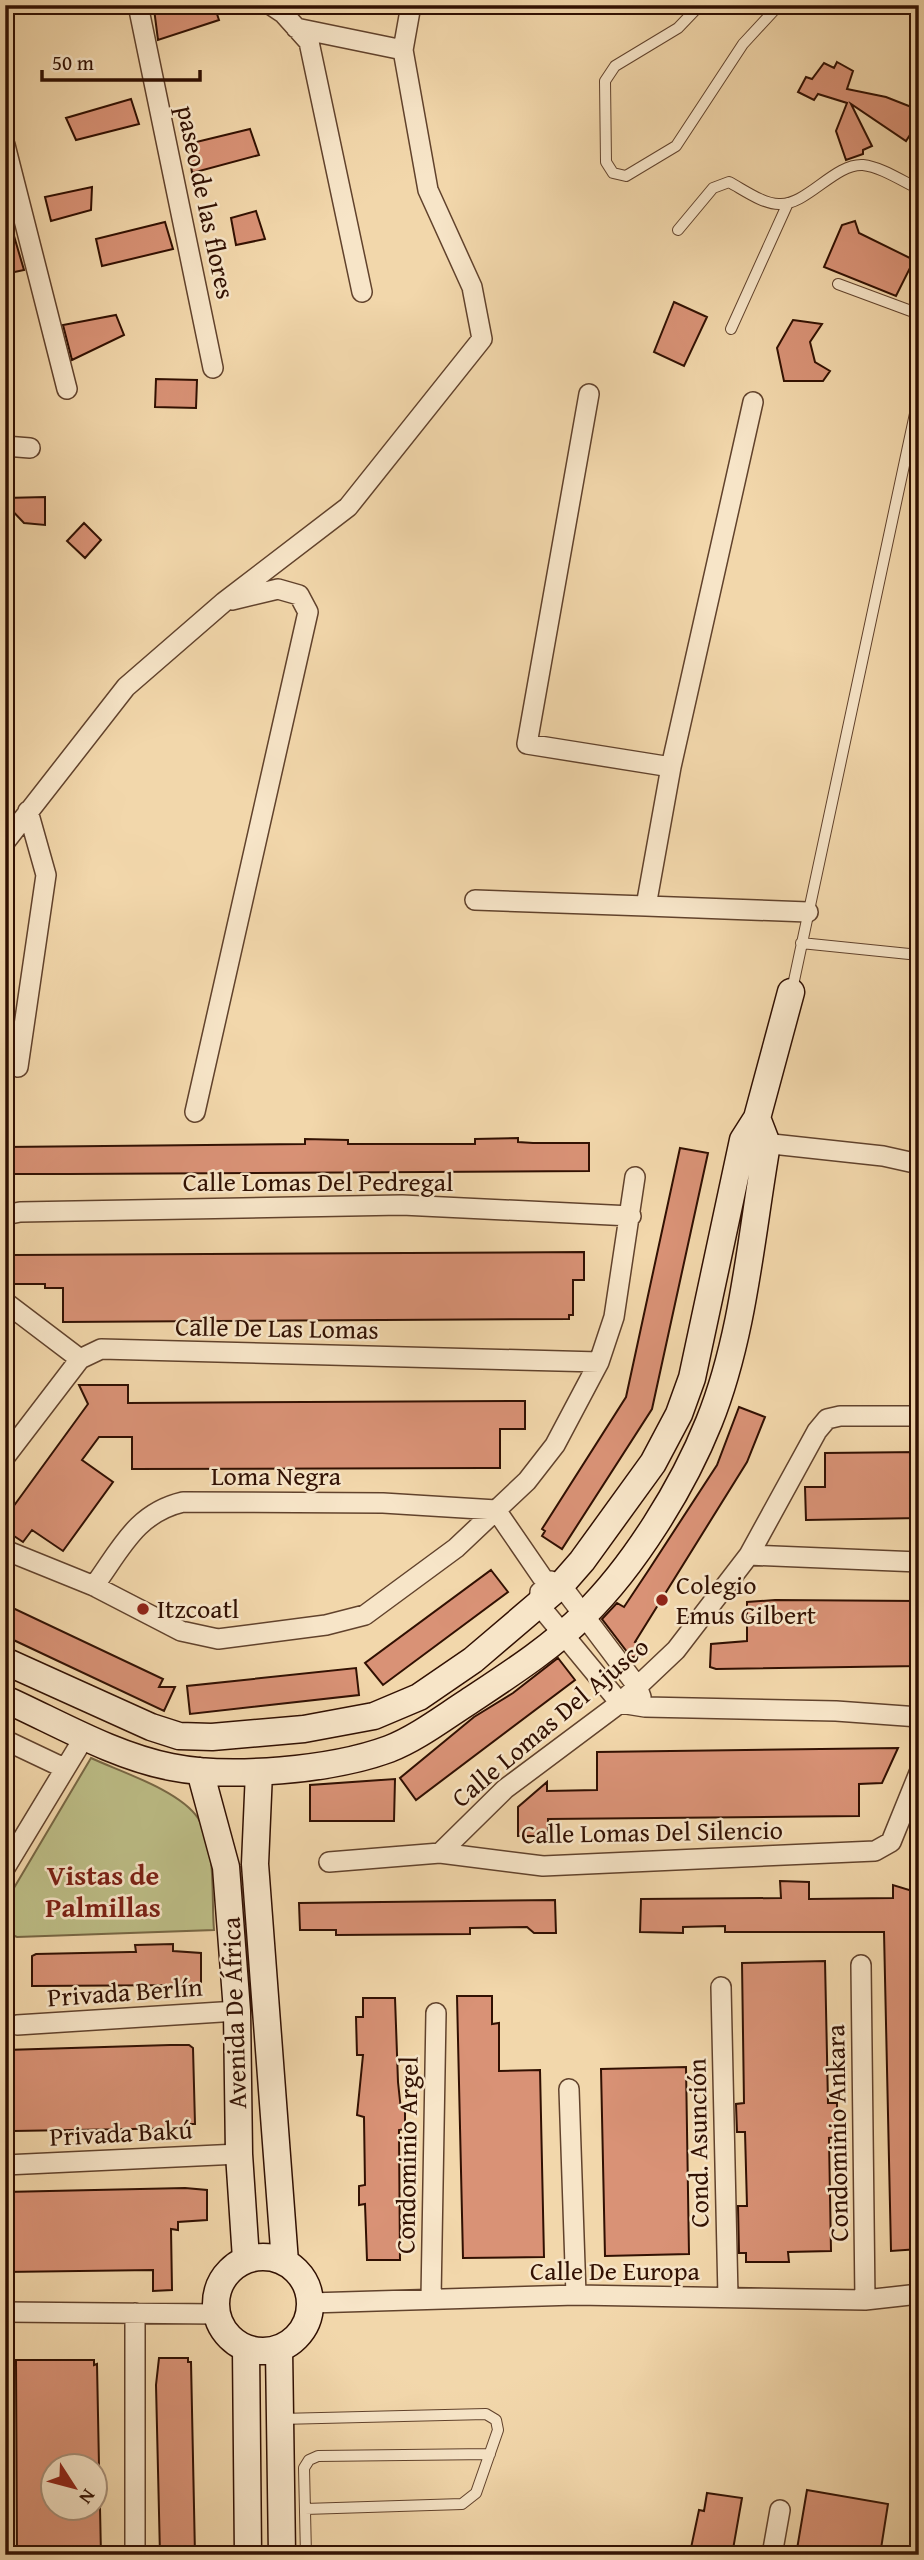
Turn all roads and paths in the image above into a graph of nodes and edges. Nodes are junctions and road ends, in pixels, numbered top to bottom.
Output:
1 (138, 5) edge
2 (271, 5) edge
3 (411, 5) edge
4 (700, 5) edge
5 (779, 5) edge
6 (296, 27) junction
7 (403, 50) junction
8 (5, 145) edge
9 (919, 189) edge
10 (788, 203) junction
11 (678, 230) dead end
12 (838, 284) dead end
13 (362, 292) dead end
14 (919, 314) edge
15 (730, 329) dead end
16 (213, 368) dead end
17 (66, 389) dead end
18 (589, 394) dead end
19 (919, 395) edge
20 (754, 402) dead end
21 (5, 446) edge
22 (30, 448) dead end
23 (224, 602) junction
24 (671, 767) junction
25 (28, 811) junction
26 (5, 842) edge
27 (475, 900) dead end
28 (646, 906) junction
29 (808, 912) junction
30 (801, 943) junction
31 (919, 955) edge
32 (791, 992) joint
33 (18, 1067) dead end
34 (195, 1112) dead end
35 (755, 1142) junction
36 (919, 1164) edge
37 (635, 1177) dead end
38 (5, 1215) edge
39 (631, 1216) junction
40 (5, 1302) edge
41 (80, 1359) junction
42 (599, 1362) junction
43 (919, 1416) edge
44 (5, 1457) edge
45 (496, 1510) junction
46 (5, 1550) edge
47 (749, 1555) junction
48 (919, 1562) edge
49 (551, 1581) junction
50 (94, 1586) junction
51 (539, 1605) junction
52 (584, 1616) junction
53 (561, 1635) junction
54 (5, 1661) edge
55 (637, 1686) junction
56 (5, 1699) edge
57 (620, 1703) junction
58 (645, 1707) junction
59 (919, 1717) edge
60 (85, 1735) junction
61 (5, 1740) edge
62 (64, 1768) junction
63 (200, 1771) junction
64 (258, 1772) junction
65 (919, 1773) edge
66 (440, 1853) junction
67 (329, 1863) dead end
68 (5, 1868) edge
69 (861, 1965) dead end
70 (721, 1987) dead end
71 (237, 2011) junction
72 (436, 2013) dead end
73 (18, 2025) dead end
74 (569, 2089) dead end
75 (239, 2154) junction
76 (5, 2165) edge
77 (246, 2259) junction
78 (285, 2262) junction
79 (919, 2294) edge
80 (576, 2295) junction
81 (728, 2297) junction
82 (431, 2299) junction
83 (865, 2300) junction
84 (310, 2303) junction
85 (5, 2312) edge
86 (135, 2313) junction
87 (216, 2314) junction
88 (246, 2349) junction
89 (279, 2349) junction
90 (279, 2419) junction
91 (490, 2454) junction
92 (305, 2509) junction
93 (780, 2510) dead end
94 (135, 2555) edge
95 (248, 2555) edge
96 (282, 2555) edge
97 (306, 2555) edge
98 (772, 2555) edge

1 - 16 street, paseo de las flores
2 - 6 street
3 - 7 street
4 - 5 lane
6 - 7 street
6 - 13 street
7 - 23 street
8 - 17 street
9 - 10 lane
10 - 11 lane
10 - 15 lane
12 - 14 lane
18 - 24 street
19 - 29 lane
20 - 24 street
21 - 22 street
23 - 25 street
23 - 34 street
24 - 28 street
25 - 26 street
25 - 33 street
27 - 28 street
28 - 29 street
29 - 30 lane
30 - 31 lane
30 - 32 lane
32 - 35 street
35 - 36 street
35 - 49 street
35 - 52 street
37 - 39 street
38 - 39 street, Calle Lomas Del Pedregal
39 - 42 street
40 - 41 street
41 - 42 street, Calle De Las Lomas
41 - 44 street
42 - 45 street
43 - 47 street, Calle Lomas Del Ajusco
45 - 49 street
45 - 50 street, Loma Negra
45 - 50 street
46 - 50 street
47 - 48 street
47 - 55 street, Calle Lomas Del Ajusco
49 - 51 street
49 - 52 street
51 - 53 street
51 - 54 street
52 - 53 street
52 - 55 street
53 - 57 street
53 - 64 street
55 - 57 street, Calle Lomas Del Ajusco
55 - 58 street
56 - 60 street
57 - 58 street
57 - 66 street, Calle Lomas Del Ajusco
58 - 59 street
60 - 62 street
60 - 63 street
61 - 62 street
62 - 68 street
63 - 64 street
63 - 71 street, Avenida De África
64 - 78 street
65 - 66 street, Calle Lomas Del Silencio
66 - 67 street, Calle Lomas Del Silencio
69 - 83 street, Condominio Ankara
70 - 81 street, Cond. Asunción
71 - 73 street, Privada Berlín
71 - 75 street, Avenida De África
72 - 82 street, Condominio Argel
74 - 80 street
75 - 76 street, Privada Bakú
75 - 77 street, Avenida De África
77 - 78 street
77 - 87 street
78 - 84 street
79 - 83 street, Calle De Europa
80 - 81 street, Calle De Europa
80 - 82 street, Calle De Europa
81 - 83 street, Calle De Europa
82 - 84 street, Calle De Europa
84 - 89 street
85 - 86 street
86 - 87 street
86 - 94 street
87 - 88 street
88 - 89 street
88 - 95 street
89 - 90 street
90 - 91 lane
90 - 96 street
91 - 92 lane
91 - 92 lane
92 - 97 lane
93 - 98 street

